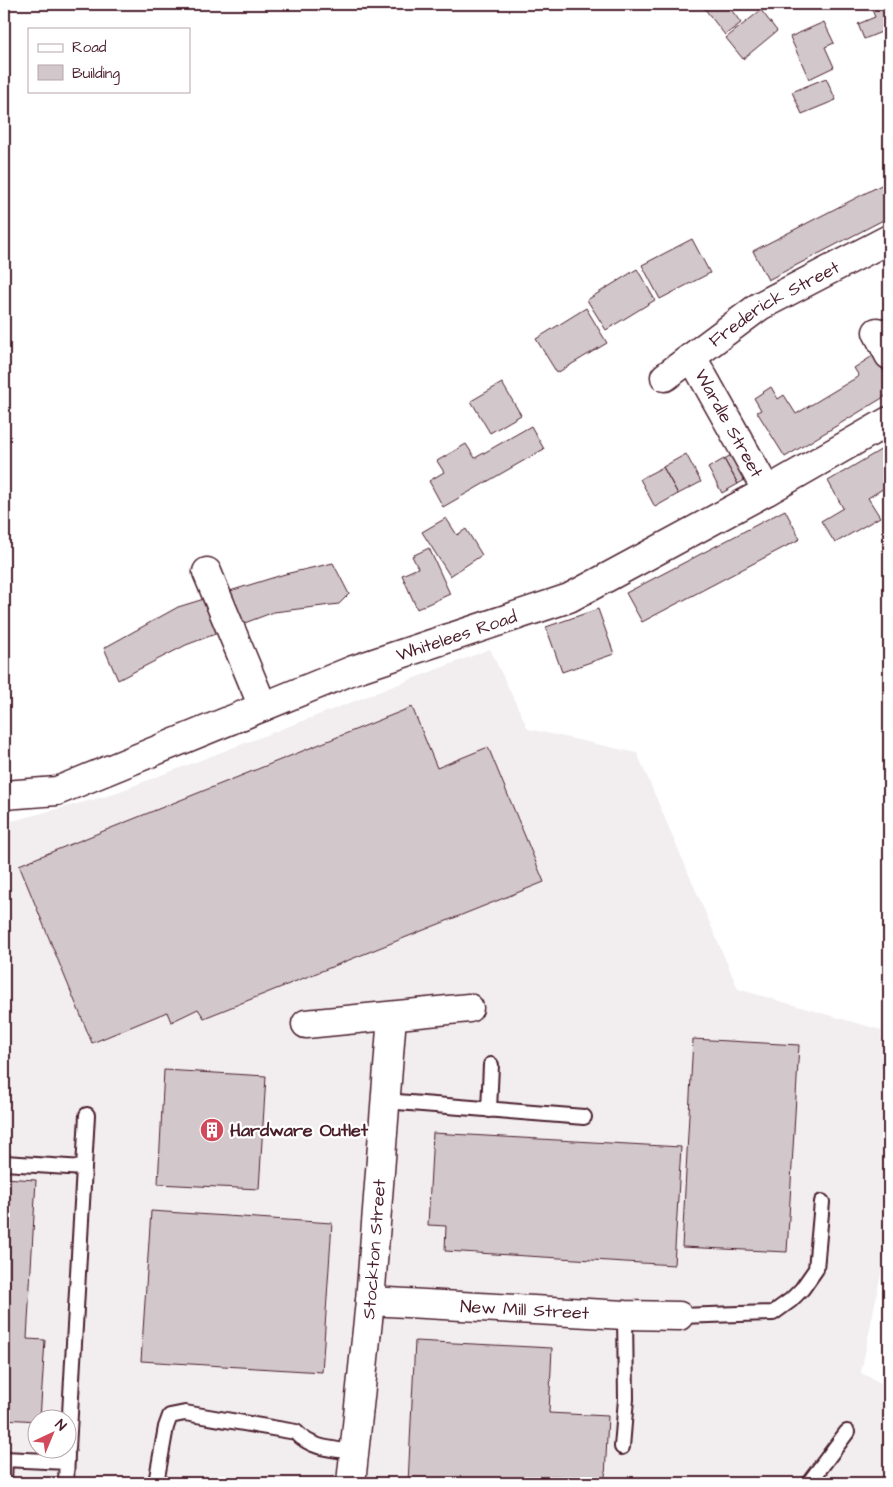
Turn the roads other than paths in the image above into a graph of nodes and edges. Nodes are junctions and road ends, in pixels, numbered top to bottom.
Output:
1 (889, 239) edge
2 (692, 357) junction
3 (665, 377) dead end
4 (889, 421) edge
5 (767, 491) junction
6 (207, 572) dead end
7 (263, 707) junction
8 (4, 795) edge
9 (469, 1008) dead end
10 (392, 1016) junction
11 (306, 1024) dead end
12 (491, 1065) dead end
13 (385, 1101) junction
14 (489, 1110) junction
15 (87, 1115) dead end
16 (584, 1117) dead end
17 (4, 1163) edge
18 (84, 1168) junction
19 (822, 1202) dead end
20 (370, 1301) junction
21 (625, 1315) junction
22 (679, 1316) joint
23 (70, 1410) edge
24 (847, 1432) dead end
25 (622, 1447) dead end
26 (355, 1452) junction
27 (28, 1457) edge
28 (5, 1459) edge
29 (67, 1460) edge
30 (4, 1481) edge
31 (66, 1483) edge
32 (156, 1483) edge
33 (351, 1483) edge
34 (809, 1483) edge

1 - 2 street, Frederick Street
2 - 3 street, Frederick Street
2 - 5 street, Wardle Street
4 - 5 street, Whitelees Road
5 - 7 street, Whitelees Road
6 - 7 street
7 - 8 street, Whitelees Road
9 - 10 street
10 - 11 street
10 - 13 street, Stockton Street
12 - 14 lane
13 - 14 lane
13 - 20 street, Stockton Street
14 - 16 lane
15 - 18 lane
17 - 18 lane
18 - 23 lane
19 - 22 lane
20 - 21 street, New Mill Street
20 - 26 street, Stockton Street
21 - 22 street, New Mill Street
21 - 25 lane
24 - 34 lane
26 - 32 lane
26 - 33 street, Stockton Street
27 - 28 lane
28 - 30 lane
29 - 31 lane

